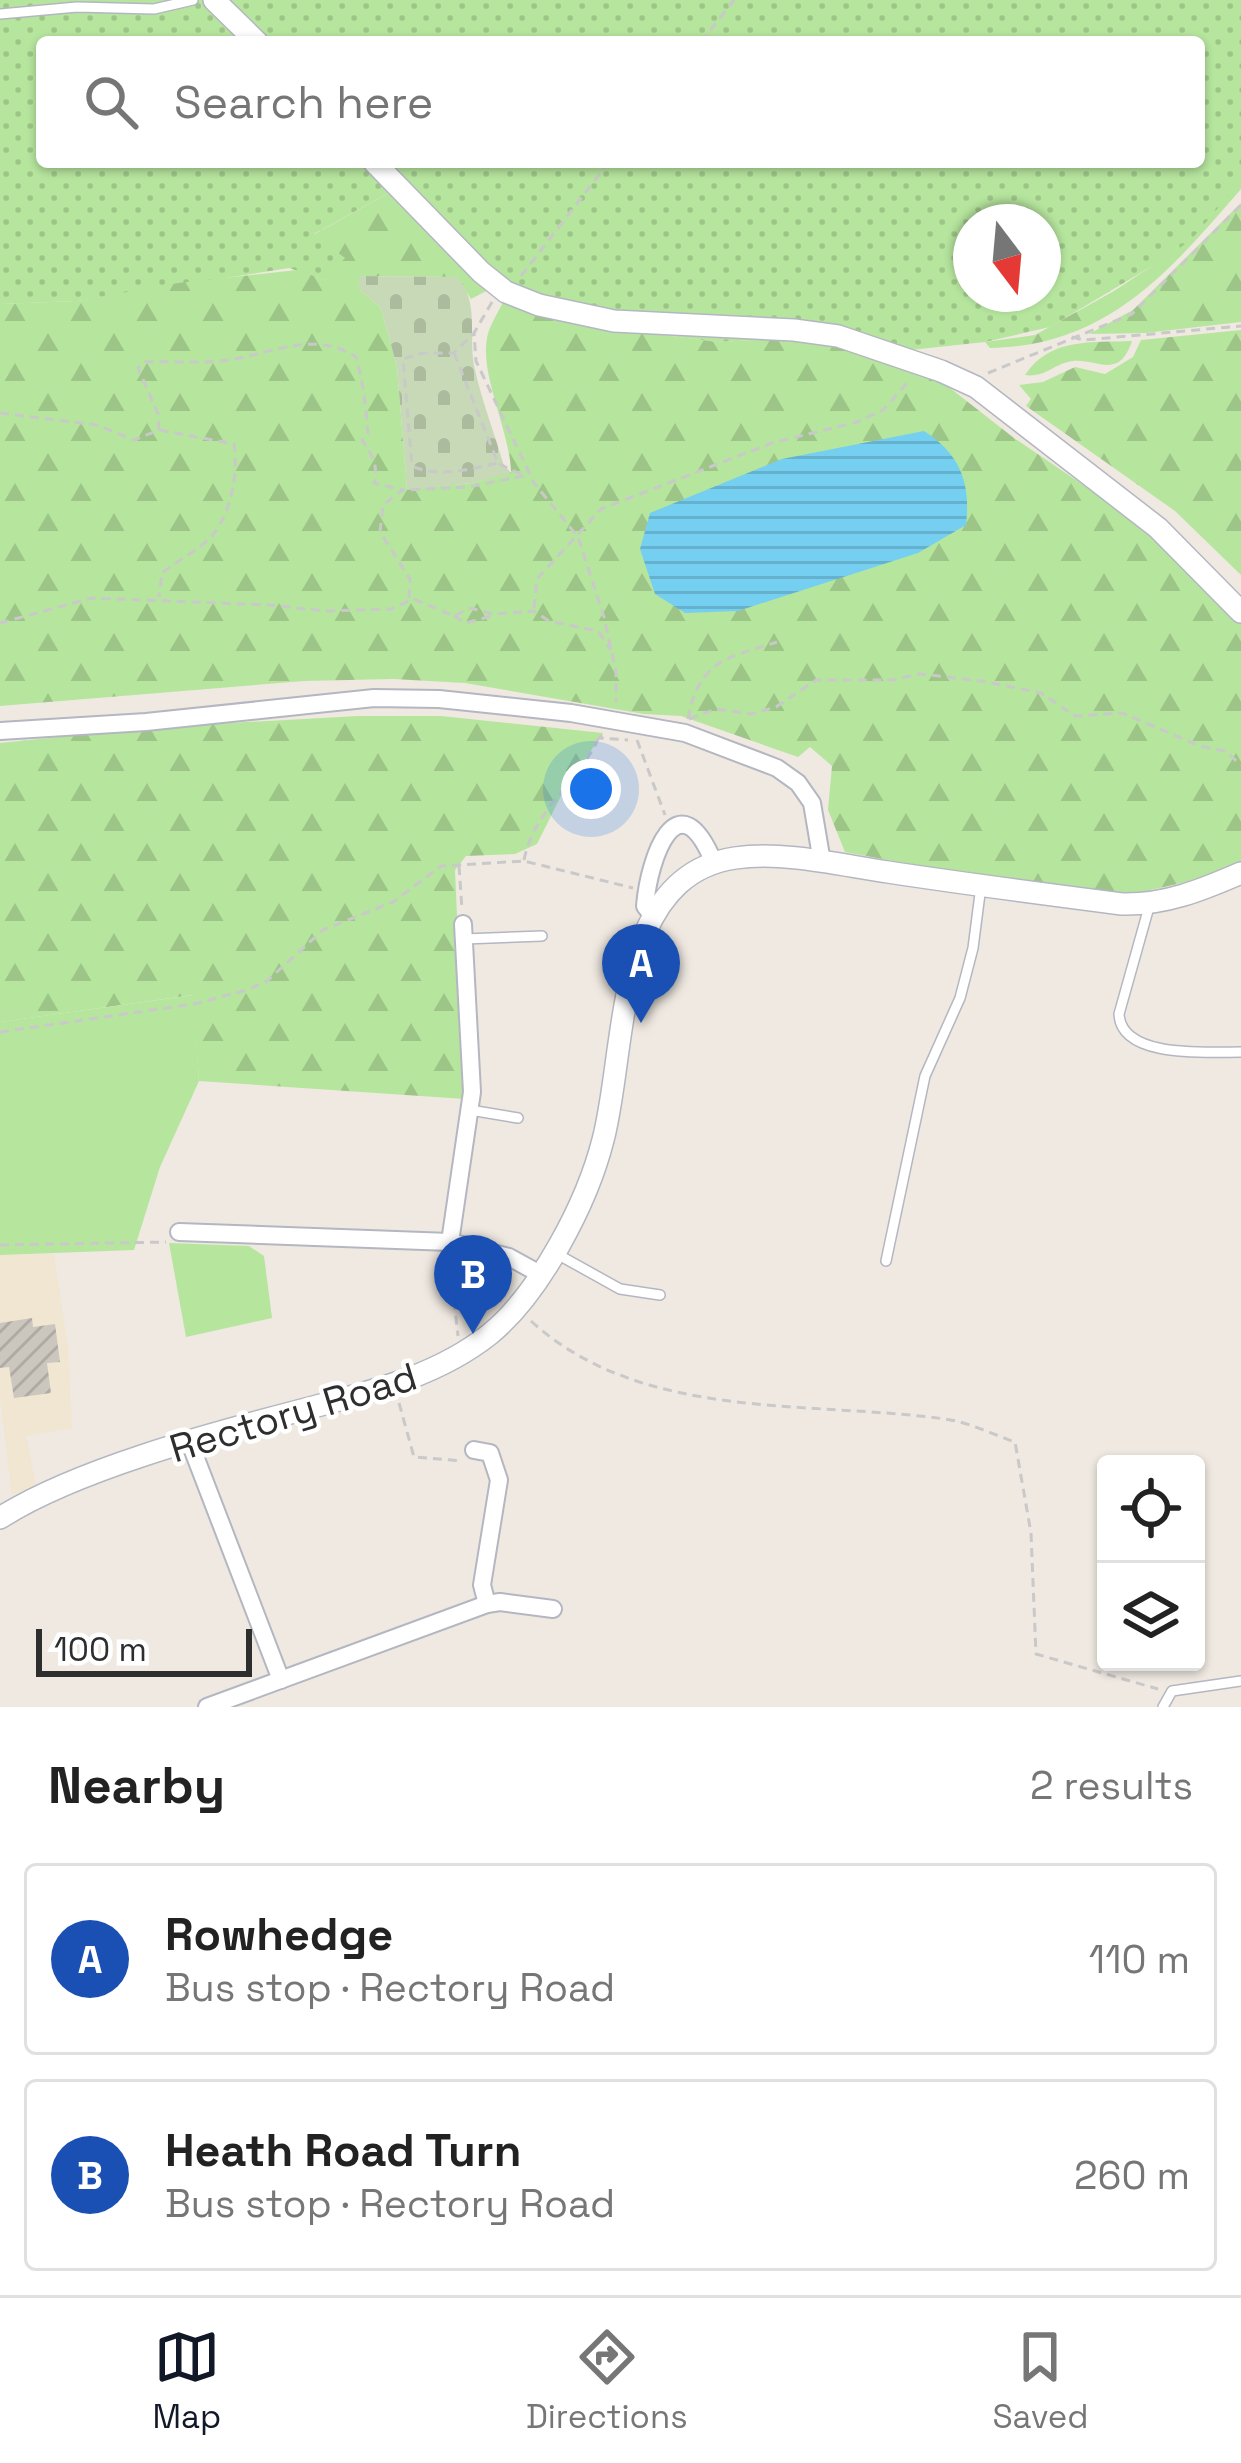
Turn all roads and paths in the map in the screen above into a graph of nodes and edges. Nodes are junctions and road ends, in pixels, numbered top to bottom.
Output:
1 (193, 0) edge
2 (214, 0) edge
3 (734, 0) edge
4 (0, 14) edge
5 (251, 36) edge
6 (706, 36) edge
7 (380, 168) edge
8 (604, 168) edge
9 (1241, 205) edge
10 (506, 292) junction
11 (1241, 326) edge
12 (474, 333) junction
13 (1070, 337) junction
14 (454, 353) junction
15 (917, 362) junction
16 (985, 373) dead end
17 (0, 413) edge
18 (159, 430) junction
19 (498, 463) junction
20 (528, 475) junction
21 (403, 490) junction
22 (578, 537) junction
23 (158, 600) junction
24 (408, 601) junction
25 (534, 611) junction
26 (1241, 612) edge
27 (496, 614) junction
28 (454, 616) junction
29 (0, 623) edge
30 (777, 642) dead end
31 (612, 652) junction
32 (611, 720) junction
33 (687, 726) junction
34 (0, 731) edge
35 (599, 738) junction
36 (1241, 765) edge
37 (670, 828) junction
38 (524, 861) junction
39 (822, 862) junction
40 (714, 863) junction
41 (458, 864) junction
42 (1241, 873) edge
43 (981, 886) junction
44 (646, 892) junction
45 (1150, 904) junction
46 (652, 915) junction
47 (464, 931) junction
48 (542, 936) dead end
49 (0, 1032) edge
50 (1241, 1052) edge
51 (470, 1110) junction
52 (518, 1118) dead end
53 (179, 1232) joint
54 (448, 1242) junction
55 (0, 1245) edge
56 (553, 1251) junction
57 (886, 1261) dead end
58 (541, 1274) junction
59 (660, 1295) dead end
60 (517, 1307) junction
61 (460, 1356) junction
62 (393, 1384) junction
63 (190, 1443) junction
64 (487, 1448) joint
65 (0, 1518) edge
66 (487, 1604) junction
67 (553, 1610) dead end
68 (280, 1680) junction
69 (1241, 1681) edge
70 (1169, 1693) junction
71 (207, 1707) edge
72 (1163, 1707) edge

1 - 4 lane
2 - 5 street
3 - 6 path
7 - 10 street
8 - 10 path
9 - 13 path
10 - 12 path
10 - 15 street
11 - 13 path
12 - 14 path
12 - 20 path
13 - 16 path
14 - 19 path
14 - 19 path
15 - 22 path
15 - 26 street
17 - 18 path
18 - 21 path
18 - 23 path
19 - 20 path
20 - 21 path
20 - 22 path
21 - 24 path
22 - 25 path
22 - 31 path
23 - 24 path
23 - 29 path
24 - 28 path
25 - 27 path
25 - 31 path
27 - 28 path
27 - 28 path
30 - 33 path
31 - 32 path
32 - 33 street
32 - 34 street
32 - 35 path
32 - 35 path
33 - 36 path
33 - 39 street
35 - 37 path
35 - 38 path
37 - 40 street
37 - 44 street
38 - 41 path
38 - 44 path
39 - 40 street
39 - 43 street
40 - 46 street, Rectory Road
41 - 47 path
41 - 49 path
42 - 45 street
43 - 45 street
43 - 57 lane
44 - 46 street
45 - 50 lane
46 - 56 street, Rectory Road
47 - 48 lane
47 - 51 street
51 - 52 lane
51 - 54 street
53 - 54 street
53 - 55 path
54 - 58 street
54 - 61 path
56 - 58 street, Rectory Road
56 - 59 lane
58 - 60 street, Rectory Road
60 - 61 street, Rectory Road
60 - 70 path
61 - 62 street, Rectory Road
62 - 63 street, Rectory Road
62 - 64 path
63 - 65 street, Rectory Road
63 - 68 street
64 - 66 street
66 - 67 street
66 - 68 street
68 - 71 street
69 - 70 lane
70 - 72 lane

